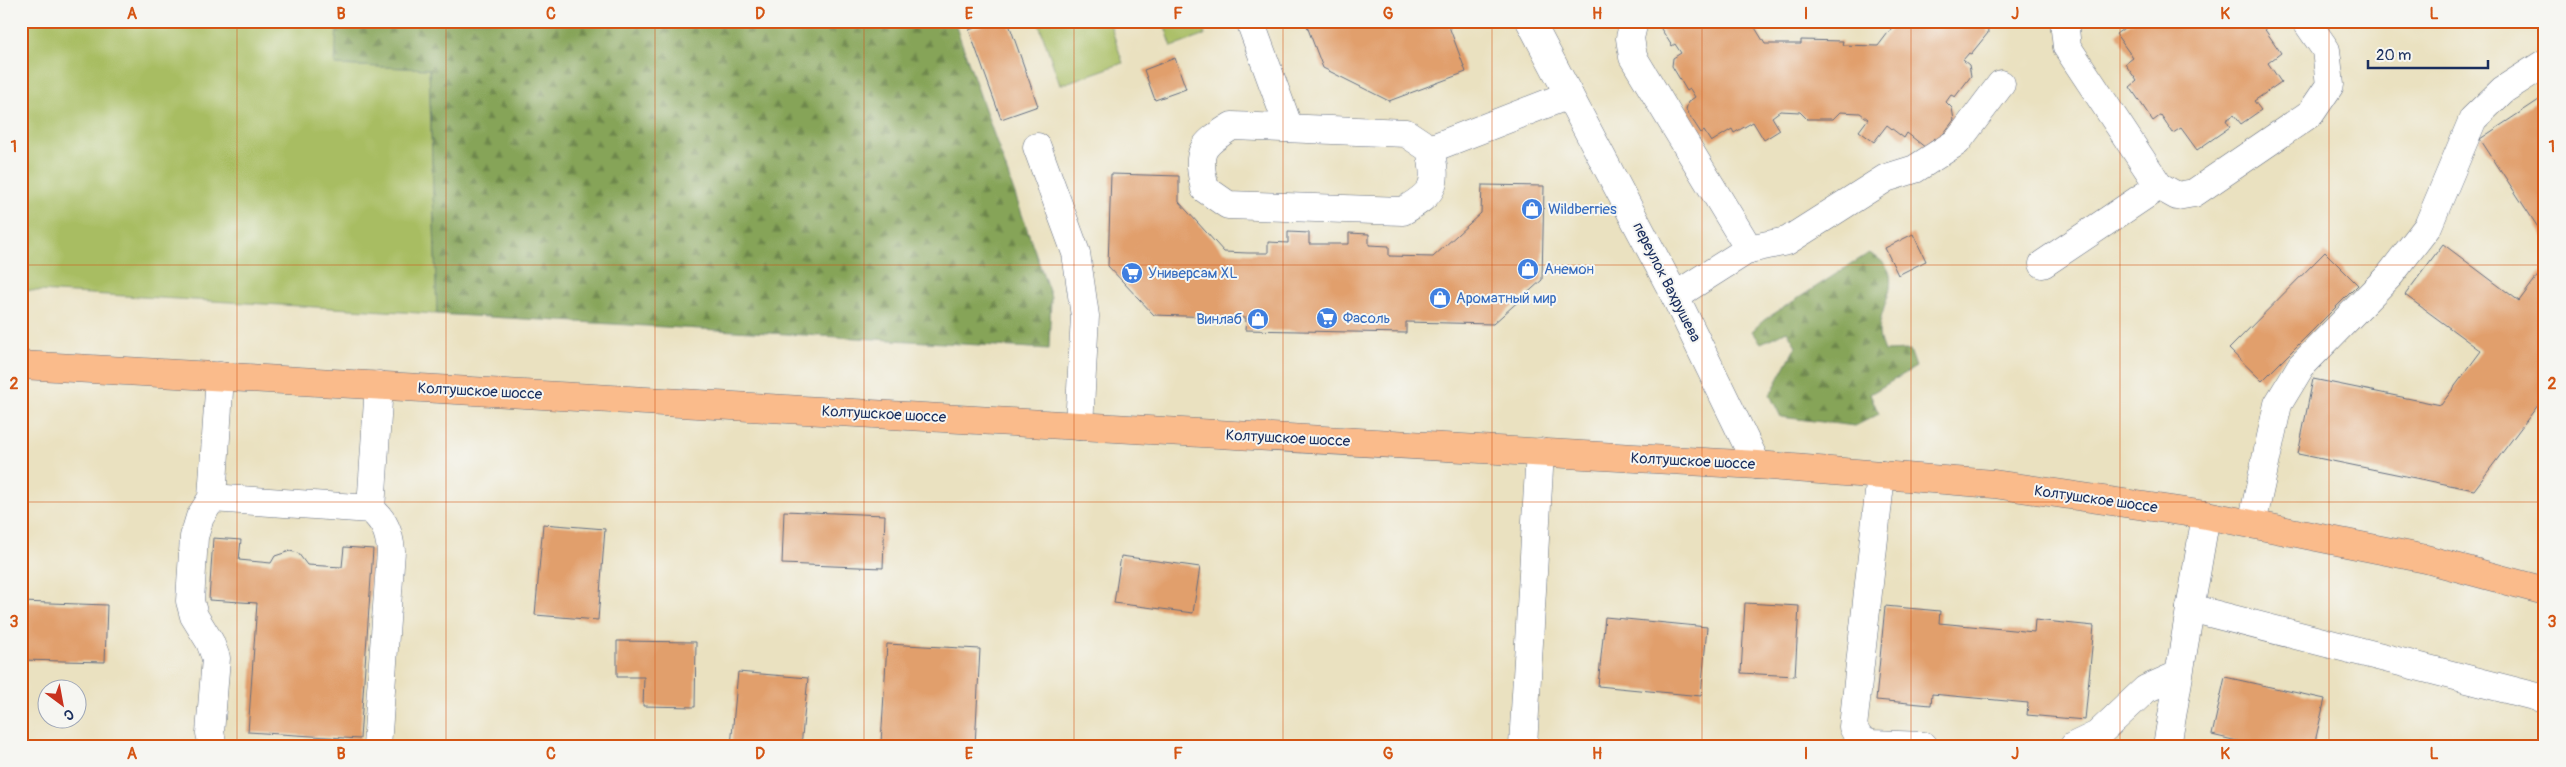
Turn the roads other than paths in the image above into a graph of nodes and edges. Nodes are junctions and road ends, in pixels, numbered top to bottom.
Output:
1 (1250, 21) edge
2 (1530, 21) edge
3 (1634, 21) edge
4 (2064, 21) edge
5 (2306, 21) edge
6 (2545, 63) edge
7 (2001, 84) dead end
8 (1569, 95) junction
9 (1288, 128) junction
10 (1037, 147) dead end
11 (1430, 149) junction
12 (2159, 186) junction
13 (1749, 249) junction
14 (2043, 264) dead end
15 (1675, 296) junction
16 (21, 365) edge
17 (220, 376) junction
18 (379, 385) junction
19 (1079, 426) junction
20 (1540, 452) junction
21 (1757, 465) junction
22 (1881, 474) junction
23 (212, 498) junction
24 (371, 509) junction
25 (2206, 515) junction
26 (2252, 524) junction
27 (2545, 591) edge
28 (2190, 608) junction
29 (2178, 675) junction
30 (2545, 699) edge
31 (213, 746) edge
32 (377, 746) edge
33 (1523, 746) edge
34 (1924, 746) edge
35 (2074, 746) edge
36 (2167, 746) edge

1 - 9 street
2 - 8 street, переулок Вахрушева
3 - 13 street
4 - 12 street
5 - 12 street
6 - 26 street
7 - 13 street
8 - 11 street
8 - 15 street, переулок Вахрушева
9 - 11 street
9 - 11 street
10 - 19 street
12 - 14 street
13 - 15 street
15 - 21 street, переулок Вахрушева
16 - 17 main road, Колтушское шоссе
17 - 18 main road, Колтушское шоссе
17 - 23 street
18 - 19 main road, Колтушское шоссе
18 - 24 street
19 - 20 main road, Колтушское шоссе
20 - 21 main road, Колтушское шоссе
20 - 33 street
21 - 22 main road, Колтушское шоссе
22 - 25 main road, Колтушское шоссе
22 - 34 street
23 - 24 street
23 - 31 street
24 - 32 street
25 - 26 main road, Колтушское шоссе
25 - 28 street
26 - 27 main road, Колтушское шоссе
28 - 29 street
28 - 30 street
29 - 35 street
29 - 36 street

